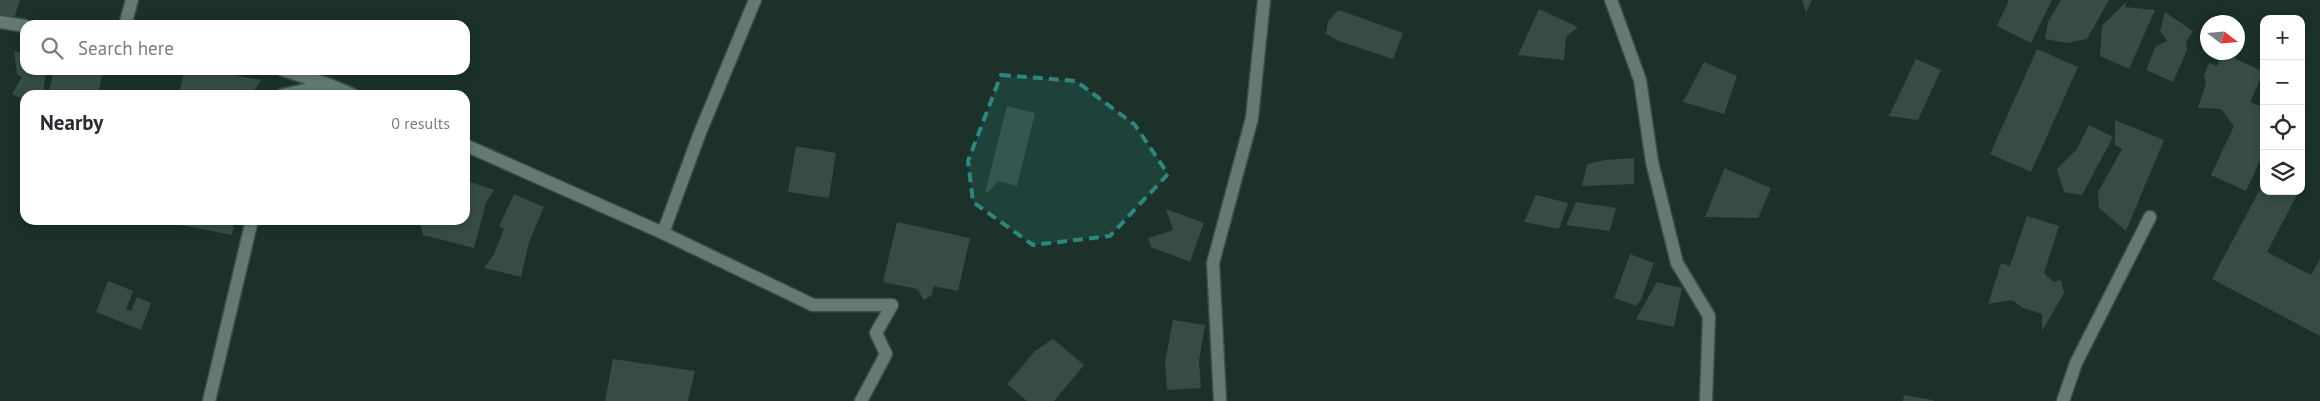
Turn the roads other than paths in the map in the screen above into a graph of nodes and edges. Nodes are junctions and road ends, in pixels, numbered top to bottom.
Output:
1 (132, 0) edge
2 (755, 0) edge
3 (1264, 0) edge
4 (1611, 0) edge
5 (126, 20) edge
6 (0, 22) edge
7 (20, 25) edge
8 (299, 75) edge
9 (330, 85) junction
10 (306, 90) edge
11 (342, 90) edge
12 (470, 147) edge
13 (2150, 217) dead end
14 (251, 225) edge
15 (663, 233) junction
16 (209, 401) edge
17 (861, 401) edge
18 (1220, 401) edge
19 (1706, 401) edge
20 (2063, 401) edge

1 - 5 street
2 - 15 street
3 - 18 street
4 - 19 street
6 - 7 street
8 - 9 street
9 - 10 street
9 - 11 street
12 - 15 street
13 - 20 street
14 - 16 street
15 - 17 street

